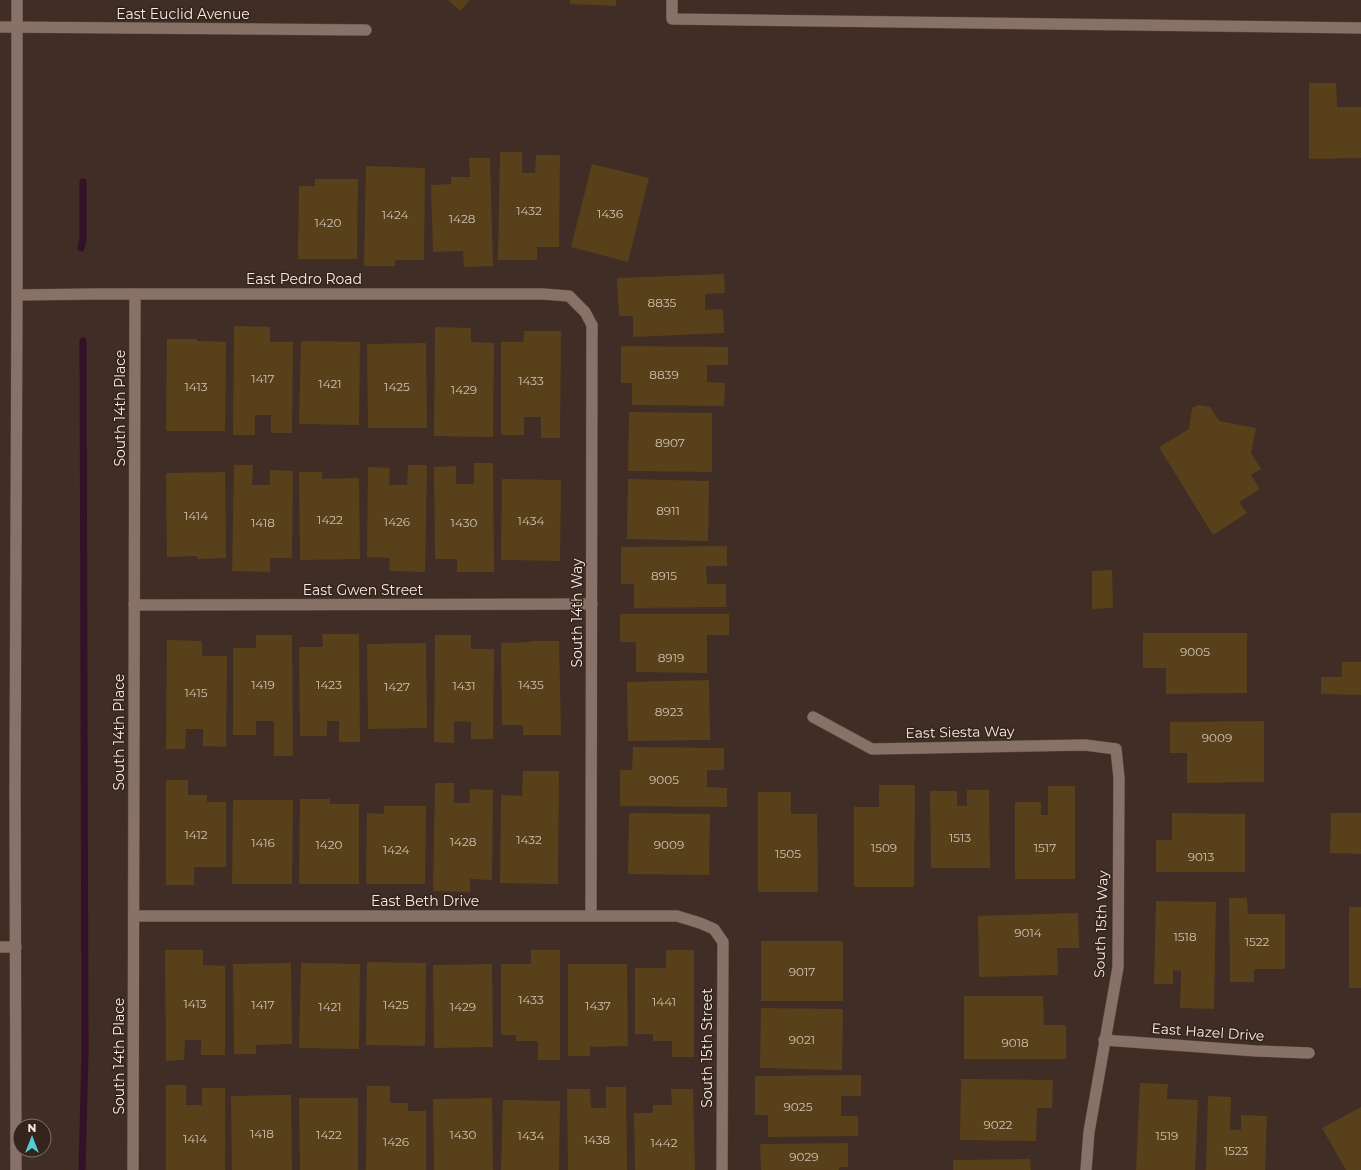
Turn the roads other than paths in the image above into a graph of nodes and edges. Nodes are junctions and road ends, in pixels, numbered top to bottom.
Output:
1 (17, 0) edge
2 (672, 0) edge
3 (0, 27) edge
4 (17, 28) junction
5 (1361, 28) edge
6 (366, 30) dead end
7 (135, 294) junction
8 (17, 295) junction
9 (584, 312) joint
10 (592, 604) junction
11 (134, 605) junction
12 (813, 716) dead end
13 (1116, 749) joint
14 (591, 915) junction
15 (134, 916) junction
16 (714, 929) joint
17 (0, 947) edge
18 (16, 947) junction
19 (1104, 1040) junction
20 (1309, 1052) dead end
21 (16, 1170) edge
22 (133, 1170) edge
23 (722, 1170) edge
24 (1086, 1170) edge

1 - 4 street
2 - 5 street
3 - 4 street, East Euclid Avenue
4 - 6 street, East Euclid Avenue
4 - 8 street
7 - 8 street, East Pedro Road
7 - 9 street, East Pedro Road
7 - 11 street, South 14th Place
8 - 18 street
9 - 10 street, South 14th Way
10 - 11 street, East Gwen Street
10 - 14 street, South 14th Way
11 - 15 street, South 14th Place
12 - 13 street, East Siesta Way
13 - 19 street, South 15th Way
14 - 15 street, East Beth Drive
14 - 16 street, East Beth Drive
15 - 22 street, South 14th Place
16 - 23 street, South 15th Street
17 - 18 street
18 - 21 street
19 - 20 street, East Hazel Drive
19 - 24 street, South 15th Way

